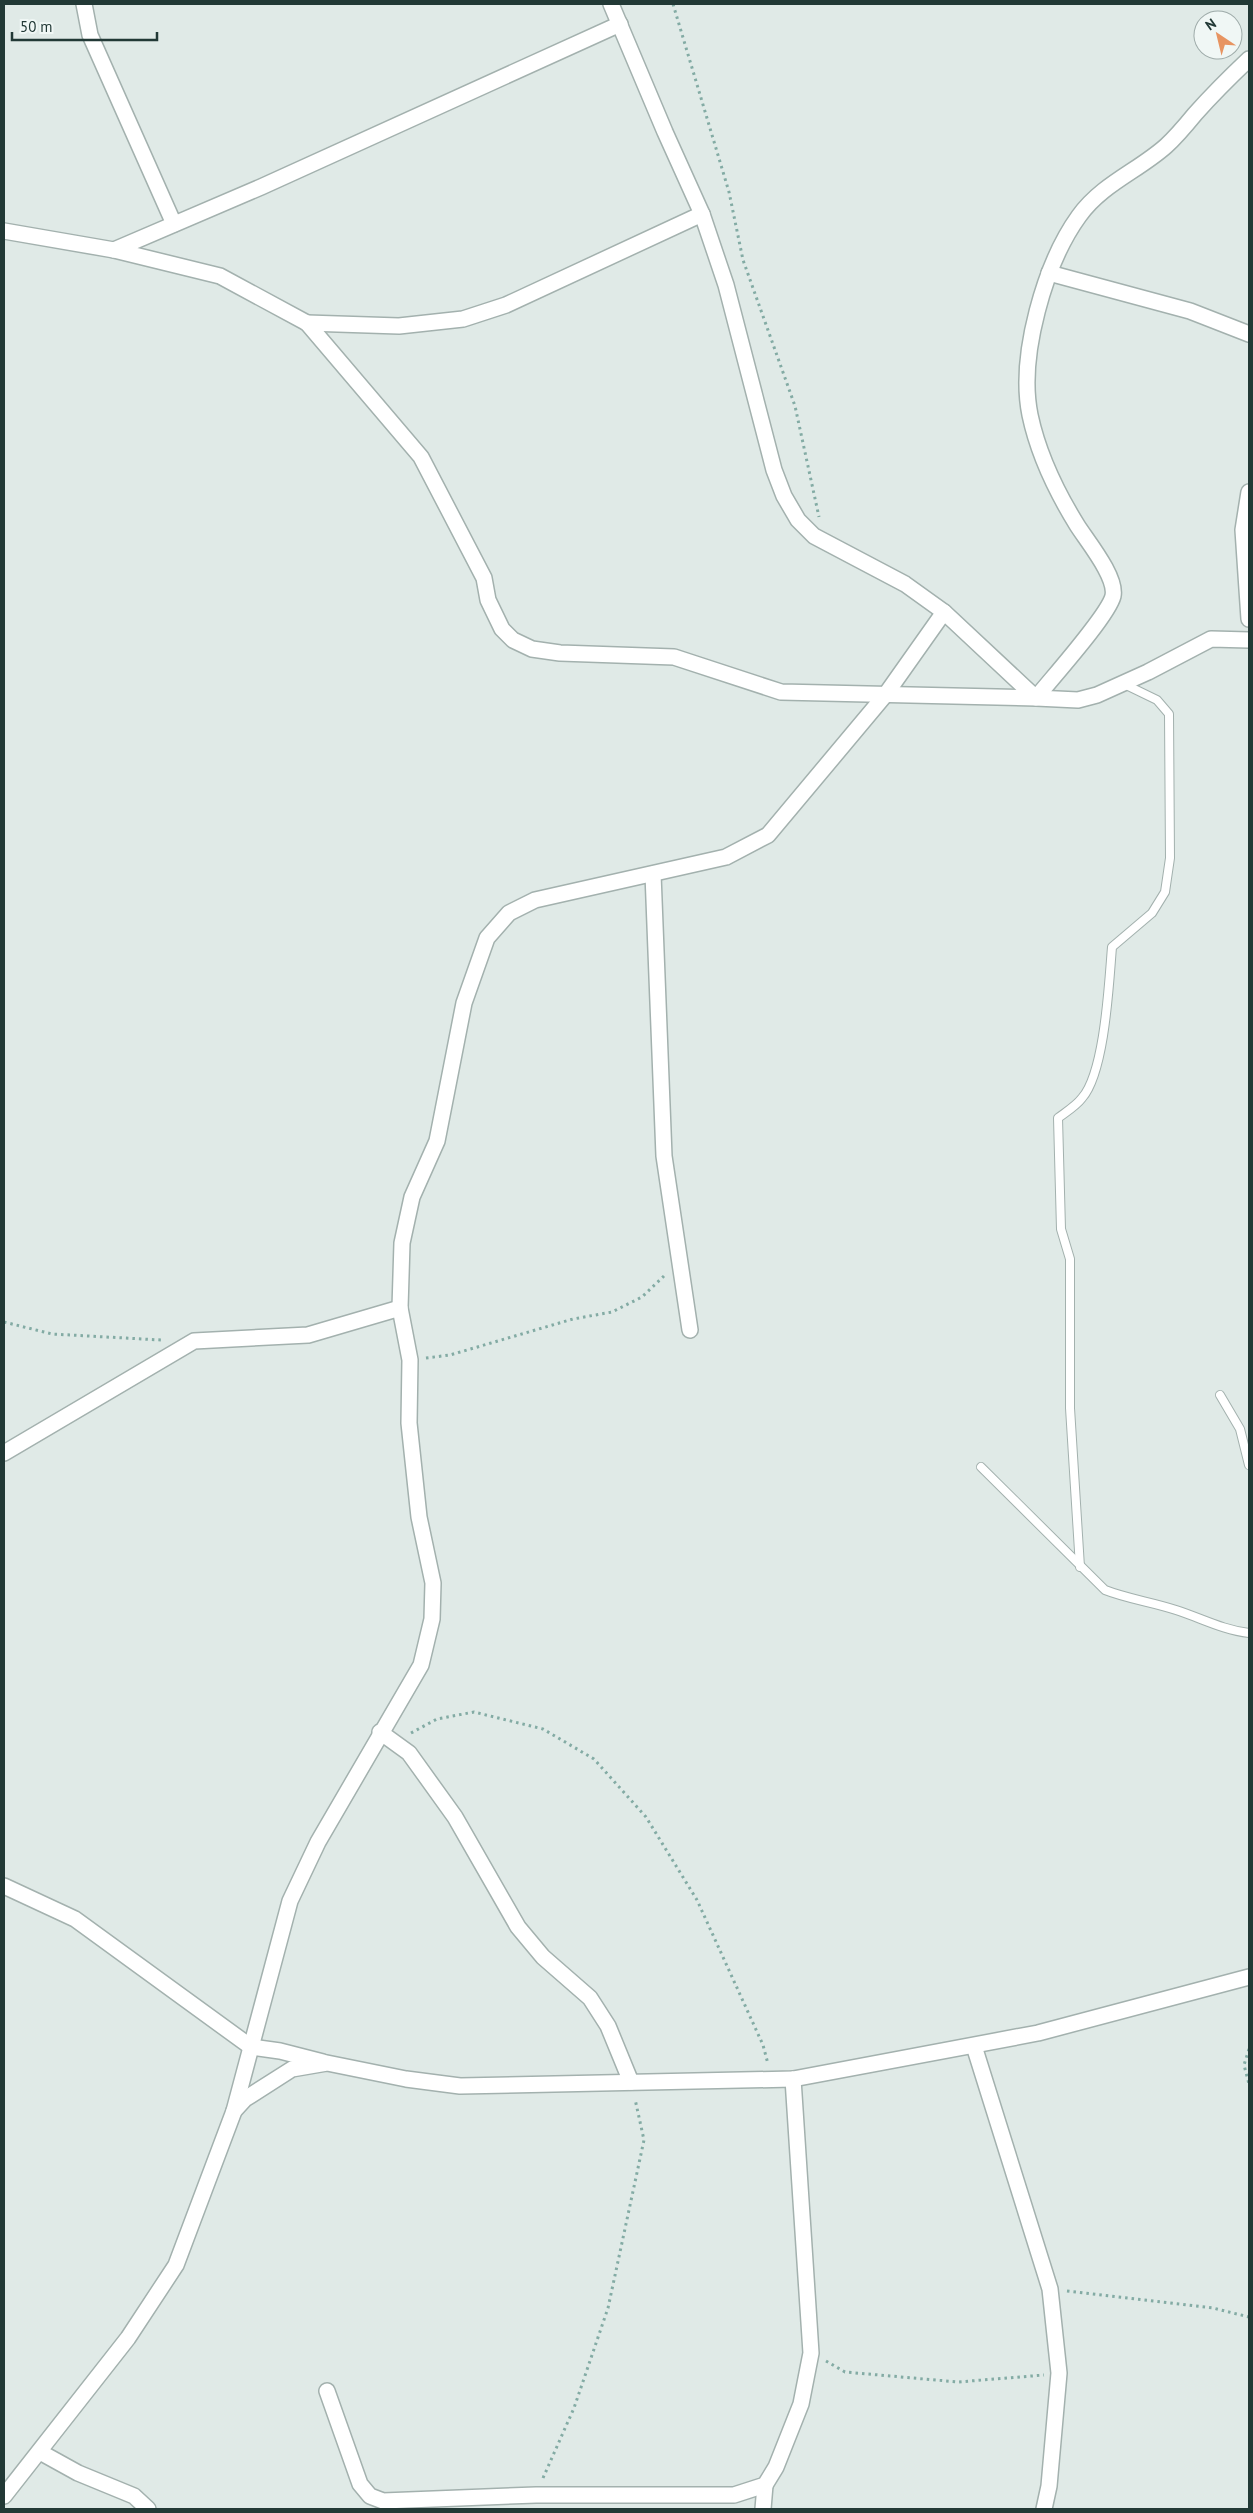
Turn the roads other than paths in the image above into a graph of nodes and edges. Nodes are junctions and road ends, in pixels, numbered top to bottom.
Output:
1 (84, 4) edge
2 (611, 4) edge
3 (620, 24) junction
4 (1249, 58) edge
5 (702, 214) junction
6 (174, 224) junction
7 (4, 231) edge
8 (114, 250) junction
9 (1049, 273) junction
10 (306, 323) junction
11 (1249, 334) edge
12 (1249, 492) edge
13 (944, 612) junction
14 (1249, 619) edge
15 (1249, 640) edge
16 (1124, 684) junction
17 (886, 694) junction
18 (1036, 698) junction
19 (653, 874) junction
20 (400, 1308) junction
21 (690, 1330) dead end
22 (1220, 1395) dead end
23 (4, 1453) edge
24 (1249, 1465) edge
25 (981, 1467) dead end
26 (1080, 1567) junction
27 (1249, 1633) edge
28 (380, 1732) junction
29 (4, 1886) edge
30 (1249, 1977) edge
31 (974, 2046) junction
32 (251, 2047) junction
33 (327, 2063) junction
34 (793, 2079) junction
35 (631, 2082) junction
36 (234, 2111) junction
37 (327, 2391) dead end
38 (40, 2452) junction
39 (765, 2485) junction
40 (4, 2496) edge
41 (148, 2509) edge
42 (763, 2509) edge
43 (1045, 2509) edge

1 - 6 street
2 - 3 street
3 - 5 street
3 - 6 street
4 - 9 street
5 - 10 street
5 - 13 street
6 - 8 street
7 - 8 street
8 - 10 street
9 - 11 street
9 - 18 street
10 - 17 street
12 - 14 street
13 - 17 street
13 - 18 street
15 - 16 street
16 - 18 street
16 - 26 lane
17 - 18 street
17 - 19 street
19 - 20 street
19 - 21 street
20 - 23 street
20 - 28 street
22 - 24 lane
25 - 26 lane
26 - 27 lane
28 - 32 street
28 - 35 street
29 - 32 street
30 - 31 street
31 - 34 street
31 - 43 street
32 - 33 street
32 - 36 street
33 - 35 street
33 - 36 street
34 - 35 street
34 - 39 street
36 - 38 street
37 - 39 street
38 - 40 street
38 - 41 street
39 - 42 street

